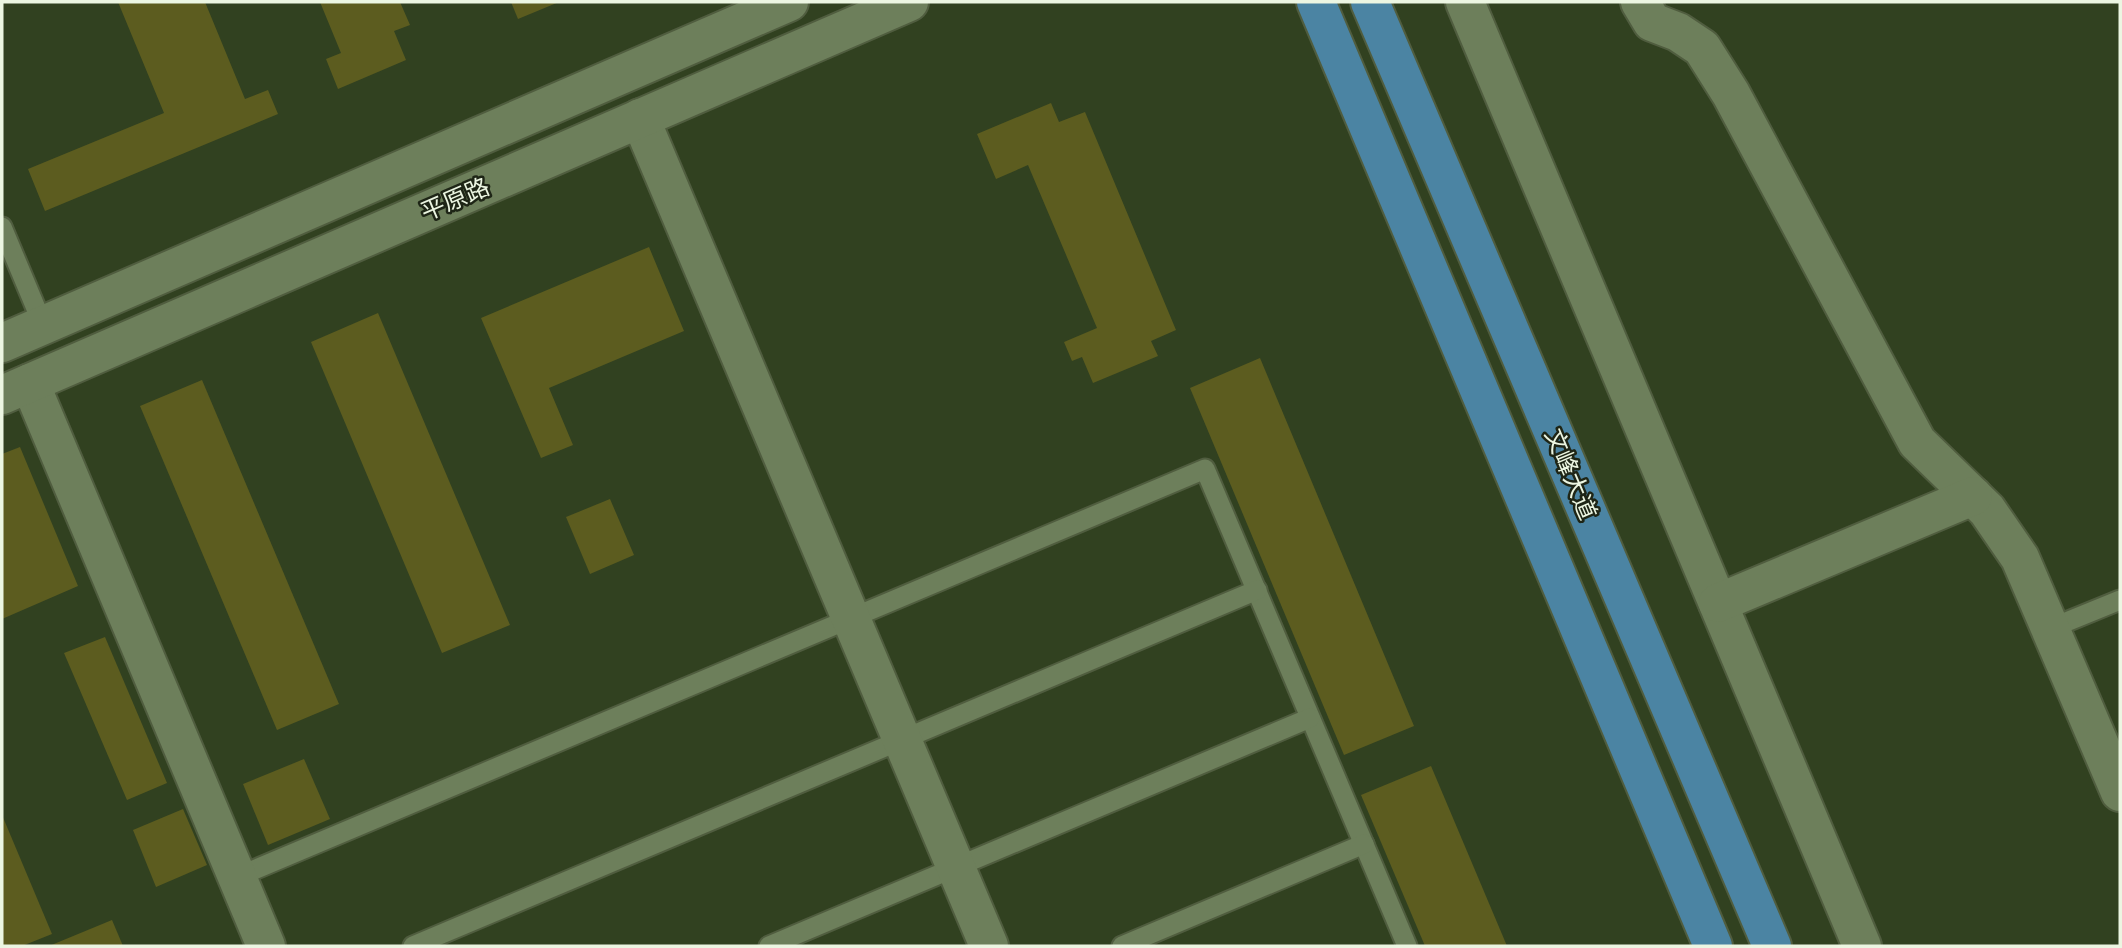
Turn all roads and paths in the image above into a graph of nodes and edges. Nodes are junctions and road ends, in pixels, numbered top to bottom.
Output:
1 (789, 2) edge
2 (909, 2) edge
3 (1315, 2) edge
4 (1370, 2) edge
5 (1465, 2) edge
6 (1640, 2) edge
7 (640, 118) junction
8 (2, 228) edge
9 (43, 326) junction
10 (2, 343) edge
11 (16, 389) edge
12 (1973, 496) junction
13 (1257, 590) junction
14 (2120, 600) edge
15 (1718, 603) junction
16 (2049, 629) junction
17 (1310, 718) junction
18 (902, 740) junction
19 (2120, 792) edge
20 (1364, 844) junction
21 (956, 868) junction
22 (237, 877) junction
23 (266, 946) edge
24 (413, 946) edge
25 (769, 946) edge
26 (989, 946) edge
27 (1122, 946) edge
28 (1407, 946) edge
29 (1713, 946) edge
30 (1772, 946) edge
31 (1862, 946) edge

1 - 9 street, 平原路
2 - 7 street, 平原路
3 - 29 main road
4 - 30 main road, 文峰大道
5 - 15 street
6 - 12 street
7 - 11 street, 平原路
7 - 18 street
8 - 9 lane
9 - 10 street, 平原路
11 - 22 street
12 - 15 street
12 - 16 street
13 - 17 lane
13 - 18 lane
13 - 22 lane
14 - 16 lane
15 - 31 street
16 - 19 street
17 - 20 lane
17 - 21 lane
18 - 21 street
18 - 24 lane
20 - 27 lane
20 - 28 lane
21 - 25 lane
21 - 26 street
22 - 23 street

